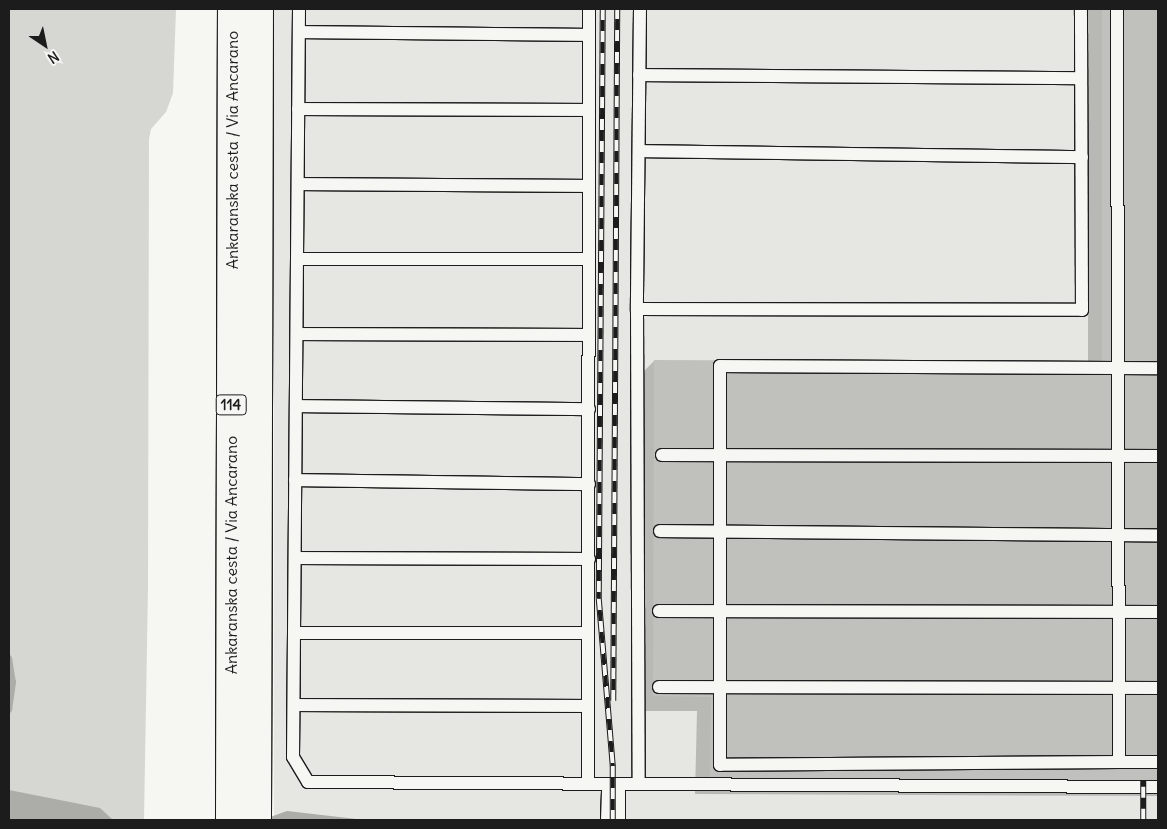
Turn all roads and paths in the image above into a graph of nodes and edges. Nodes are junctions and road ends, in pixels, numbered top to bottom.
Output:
1 (232, 9) edge
2 (259, 9) edge
3 (299, 9) edge
4 (589, 9) edge
5 (640, 9) edge
6 (1081, 9) edge
7 (1117, 9) edge
8 (299, 32) junction
9 (589, 35) junction
10 (640, 75) junction
11 (1082, 78) junction
12 (298, 108) junction
13 (589, 110) junction
14 (639, 151) junction
15 (1082, 158) junction
16 (298, 184) junction
17 (589, 186) junction
18 (589, 258) junction
19 (297, 259) junction
20 (637, 309) junction
21 (297, 334) junction
22 (589, 335) junction
23 (1118, 368) junction
24 (1158, 368) edge
25 (296, 406) junction
26 (588, 409) junction
27 (662, 455) dead end
28 (720, 455) junction
29 (1118, 456) junction
30 (1158, 456) edge
31 (295, 480) junction
32 (589, 484) junction
33 (660, 532) dead end
34 (720, 532) junction
35 (1119, 534) junction
36 (1158, 535) edge
37 (295, 558) junction
38 (588, 559) junction
39 (660, 611) dead end
40 (720, 611) junction
41 (1119, 612) junction
42 (1158, 612) edge
43 (294, 633) junction
44 (588, 633) junction
45 (659, 687) dead end
46 (719, 687) junction
47 (1119, 688) junction
48 (1158, 688) edge
49 (294, 705) junction
50 (588, 706) junction
51 (1120, 762) junction
52 (1158, 762) edge
53 (588, 784) junction
54 (613, 784) junction
55 (639, 784) junction
56 (1158, 787) edge
57 (230, 810) edge
58 (257, 810) edge
59 (613, 820) edge

1 - 57 main road, Ankaranska cesta / Via Ancarano / 114
2 - 58 main road, 114
3 - 8 lane
4 - 9 lane
5 - 10 lane
6 - 11 lane
7 - 23 lane
8 - 9 lane
8 - 12 lane
9 - 13 lane
10 - 11 lane
10 - 14 lane
11 - 15 lane
12 - 13 lane
12 - 16 lane
13 - 17 lane
14 - 15 lane
14 - 20 lane
15 - 20 lane
16 - 17 lane
16 - 19 lane
17 - 18 lane
18 - 19 lane
18 - 22 lane
19 - 21 lane
20 - 55 lane
21 - 22 lane
21 - 25 lane
22 - 26 lane
23 - 24 lane
23 - 28 lane
23 - 29 lane
25 - 26 lane
25 - 31 lane
26 - 32 lane
27 - 28 lane
28 - 29 lane
28 - 34 lane
29 - 30 lane
29 - 35 lane
31 - 32 lane
31 - 37 lane
32 - 38 lane
33 - 34 lane
34 - 35 lane
34 - 40 lane
35 - 36 lane
35 - 41 lane
37 - 38 lane
37 - 43 lane
38 - 44 lane
39 - 40 lane
40 - 41 lane
40 - 46 lane
41 - 42 lane
41 - 47 lane
43 - 44 lane
43 - 49 lane
44 - 50 lane
45 - 46 lane
46 - 47 lane
46 - 51 lane
47 - 48 lane
47 - 51 lane
49 - 50 lane
49 - 53 lane
50 - 53 lane
51 - 52 lane
53 - 54 lane
54 - 55 lane
54 - 59 lane
55 - 56 lane

